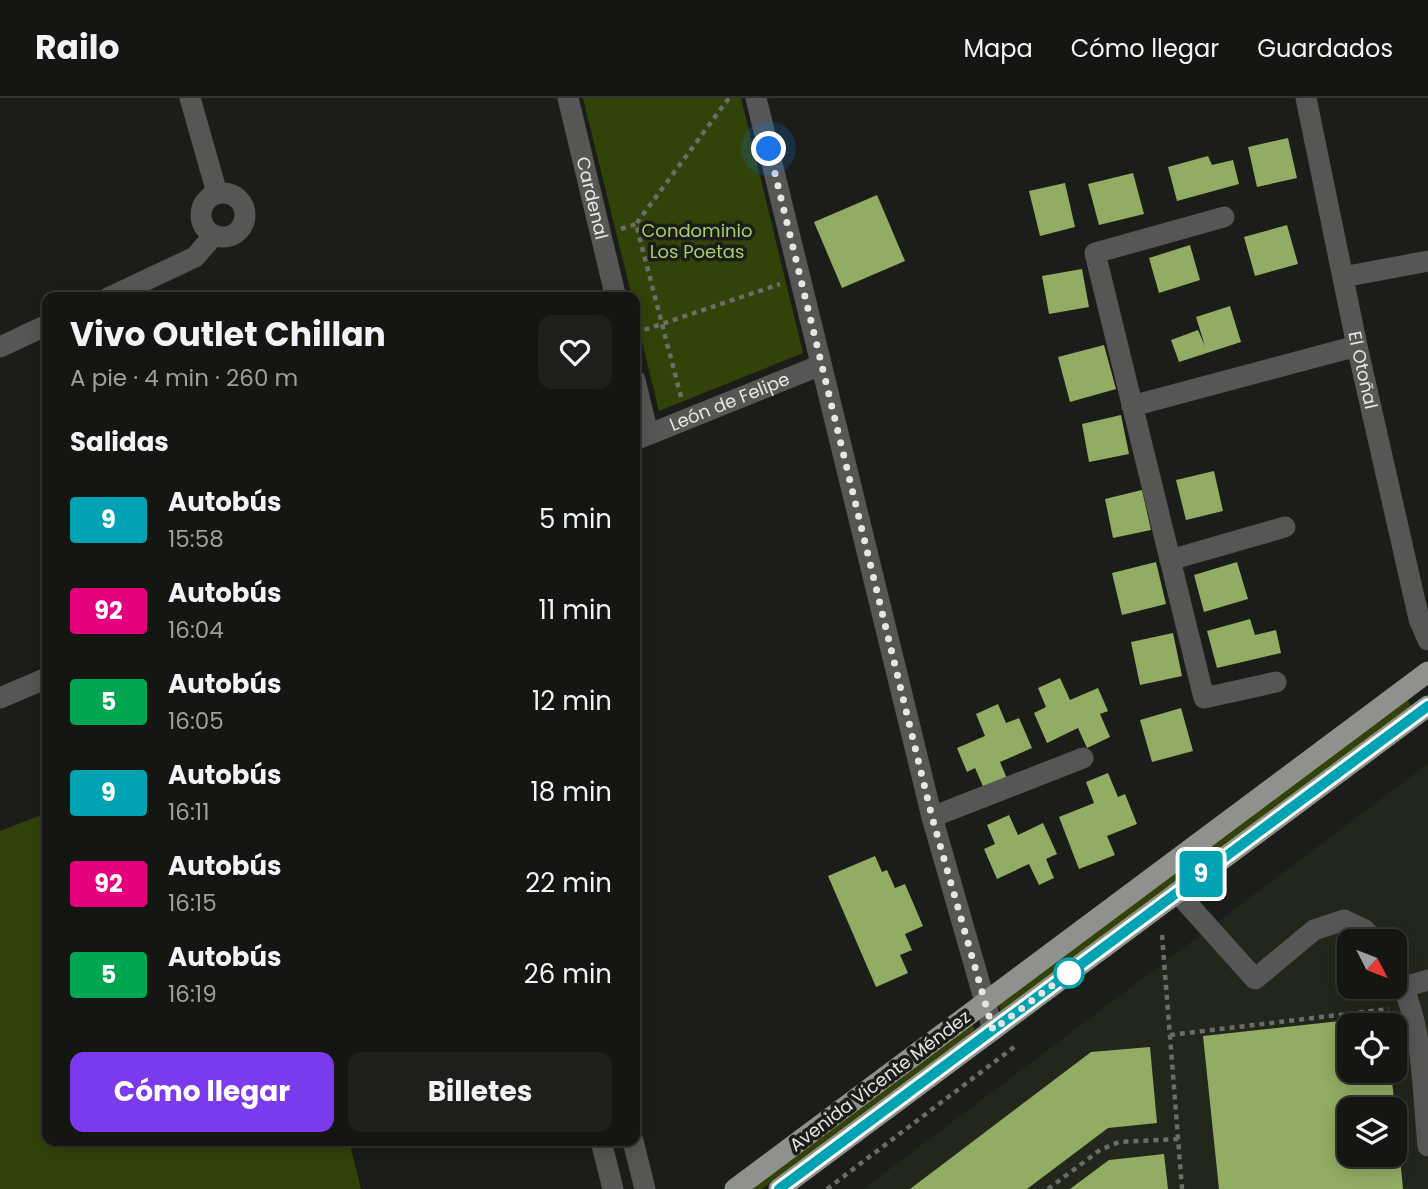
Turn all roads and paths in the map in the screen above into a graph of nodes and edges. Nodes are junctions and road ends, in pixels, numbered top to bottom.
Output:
1 (190, 98) edge
2 (568, 98) edge
3 (729, 98) edge
4 (756, 98) edge
5 (1306, 98) edge
6 (217, 193) junction
7 (1224, 217) dead end
8 (214, 236) junction
9 (1428, 261) edge
10 (1343, 277) junction
11 (800, 278) junction
12 (121, 292) edge
13 (615, 292) edge
14 (662, 324) junction
15 (42, 327) edge
16 (640, 331) edge
17 (1357, 346) junction
18 (0, 347) edge
19 (821, 365) junction
20 (1132, 406) junction
21 (686, 419) junction
22 (642, 437) edge
23 (1285, 527) dead end
24 (1170, 560) junction
25 (1428, 640) edge
26 (1428, 672) edge
27 (42, 680) edge
28 (1276, 682) dead end
29 (0, 698) edge
30 (1428, 706) edge
31 (1083, 758) dead end
32 (932, 817) junction
33 (1177, 892) junction
34 (1363, 929) edge
35 (1162, 935) dead end
36 (1428, 980) edge
37 (1407, 986) edge
38 (1384, 999) edge
39 (1407, 999) edge
40 (985, 1003) junction
41 (993, 1030) junction
42 (1170, 1035) junction
43 (1178, 1139) junction
44 (602, 1146) edge
45 (634, 1146) edge
46 (1428, 1146) edge
47 (613, 1189) edge
48 (645, 1189) edge
49 (735, 1189) edge
50 (779, 1189) edge
51 (1048, 1189) edge
52 (1182, 1189) edge

1 - 6 street
2 - 13 street, Cardenal
3 - 14 path
4 - 11 street
5 - 10 street, El Otoñal
6 - 8 street
6 - 8 street
7 - 20 street
8 - 12 street
9 - 10 street
10 - 17 street, El Otoñal
11 - 14 path
11 - 19 street
14 - 16 path
14 - 21 path
15 - 18 street
17 - 20 street
17 - 25 street, El Otoñal
19 - 21 street, León de Felipe
19 - 32 street
20 - 24 street
21 - 22 street, León de Felipe
23 - 24 street
24 - 28 street
26 - 40 main road, Avenida Vicente Méndez
27 - 29 street
30 - 33 main road, Avenida Vicente Méndez
31 - 32 street
32 - 40 street
33 - 34 street
33 - 41 main road, Avenida Vicente Méndez
35 - 42 path
36 - 37 street
38 - 42 path
39 - 46 street
40 - 41 street
40 - 49 main road, Avenida Vicente Méndez
41 - 50 main road, Avenida Vicente Méndez
42 - 43 path
43 - 51 path
43 - 52 path
44 - 47 street
45 - 48 street

